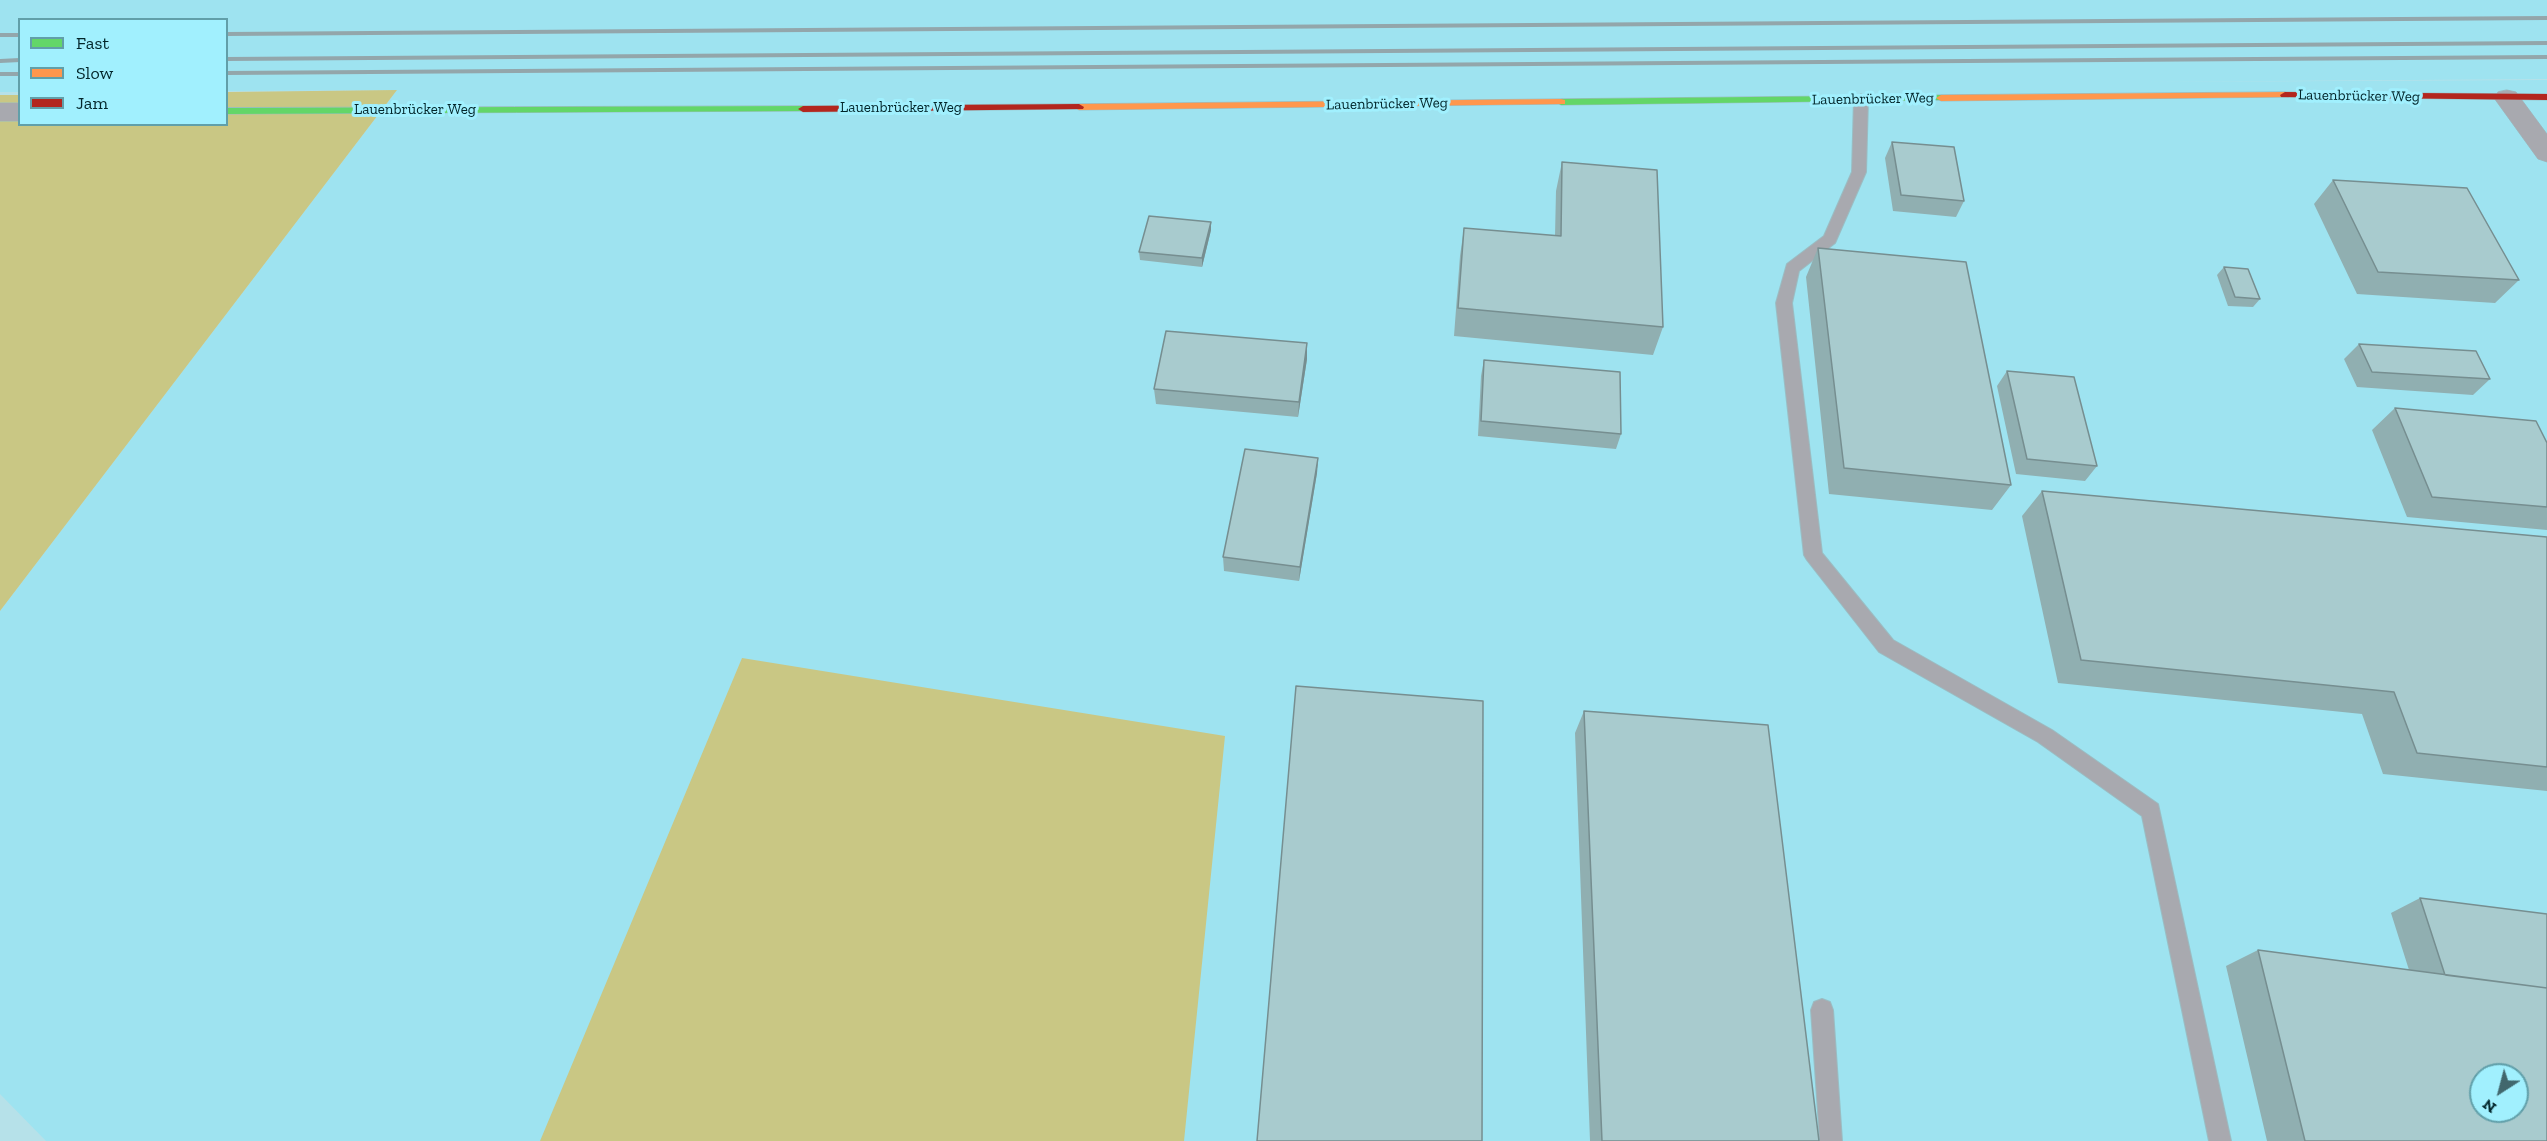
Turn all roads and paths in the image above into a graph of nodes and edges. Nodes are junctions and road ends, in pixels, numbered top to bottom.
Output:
1 (2547, 97) edge
2 (2507, 98) junction
3 (1861, 99) junction
4 (228, 111) edge
5 (0, 112) edge
6 (18, 112) edge
7 (2547, 153) edge
8 (1822, 1010) dead end
9 (1831, 1141) edge
10 (2220, 1141) edge

1 - 2 street, Lauenbrücker Weg
2 - 3 street, Lauenbrücker Weg
2 - 7 street
3 - 4 street, Lauenbrücker Weg
3 - 10 lane
5 - 6 street
8 - 9 lane

